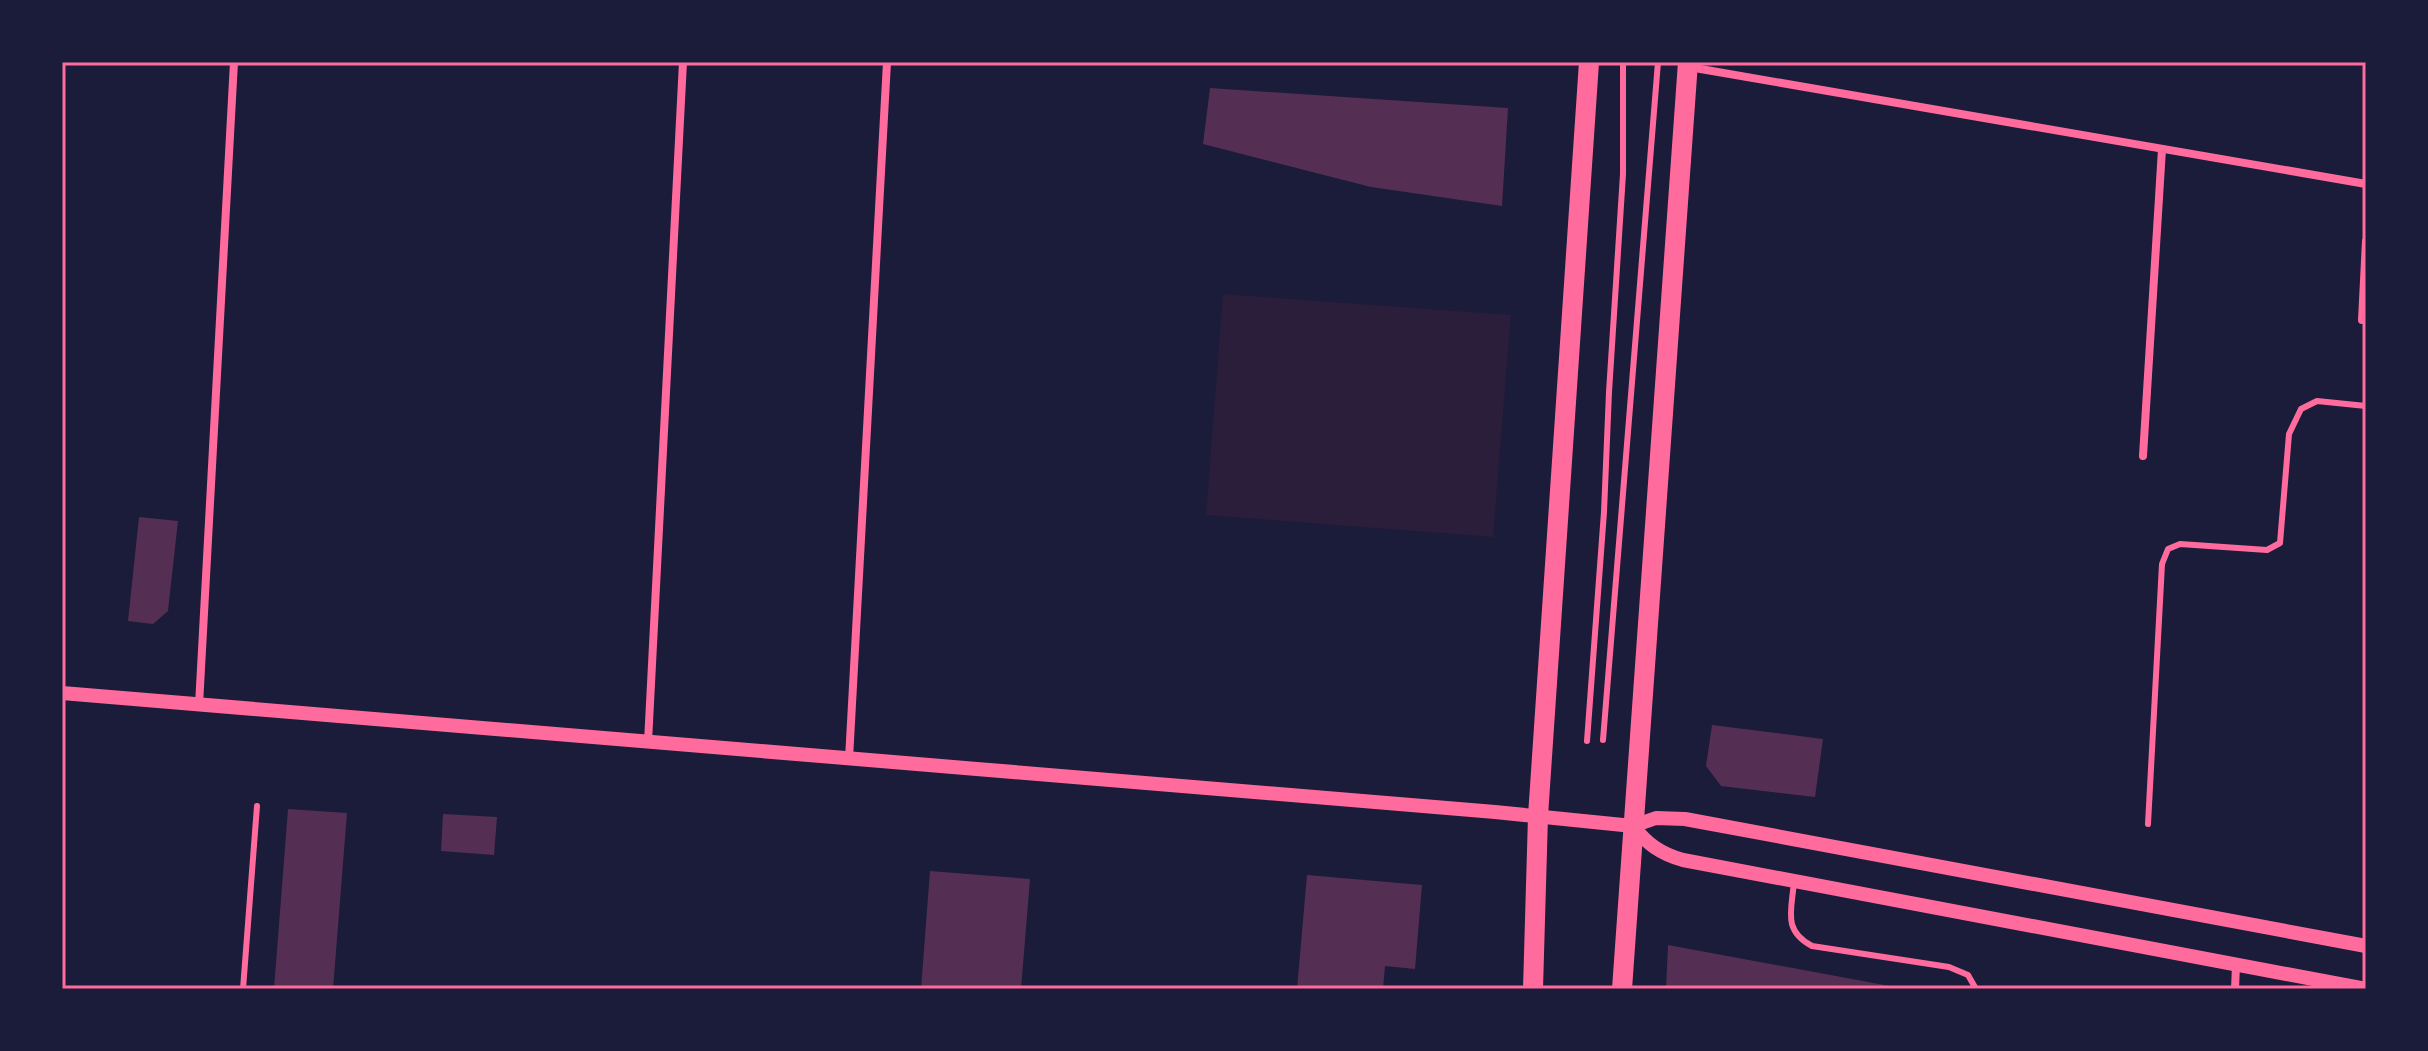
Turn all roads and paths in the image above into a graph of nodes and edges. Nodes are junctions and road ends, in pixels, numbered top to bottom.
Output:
1 (234, 62) edge
2 (683, 62) edge
3 (887, 62) edge
4 (1589, 62) edge
5 (1623, 62) edge
6 (1658, 62) edge
7 (1687, 64) edge
8 (2162, 149) junction
9 (2366, 184) edge
10 (2366, 241) edge
11 (2362, 320) dead end
12 (2366, 406) edge
13 (2143, 456) dead end
14 (62, 693) edge
15 (199, 705) junction
16 (1603, 740) dead end
17 (1587, 741) dead end
18 (648, 742) junction
19 (849, 759) junction
20 (257, 806) dead end
21 (1538, 816) junction
22 (2148, 824) dead end
23 (1633, 826) junction
24 (1794, 881) junction
25 (2366, 946) edge
26 (2236, 965) junction
27 (243, 989) edge
28 (1533, 989) edge
29 (1622, 989) edge
30 (1976, 989) edge
31 (2235, 989) edge
32 (2366, 989) edge

1 - 15 street
2 - 18 street
3 - 19 street
4 - 21 main road
5 - 17 lane
6 - 16 lane
7 - 8 street
7 - 23 main road
8 - 9 street
8 - 13 street
10 - 11 street
12 - 22 lane
14 - 15 street
15 - 18 street
18 - 19 street
19 - 21 street
20 - 27 lane
21 - 23 street
21 - 28 main road
23 - 24 street
23 - 25 street
23 - 29 main road
24 - 26 street
24 - 30 lane
26 - 31 street
26 - 32 street

